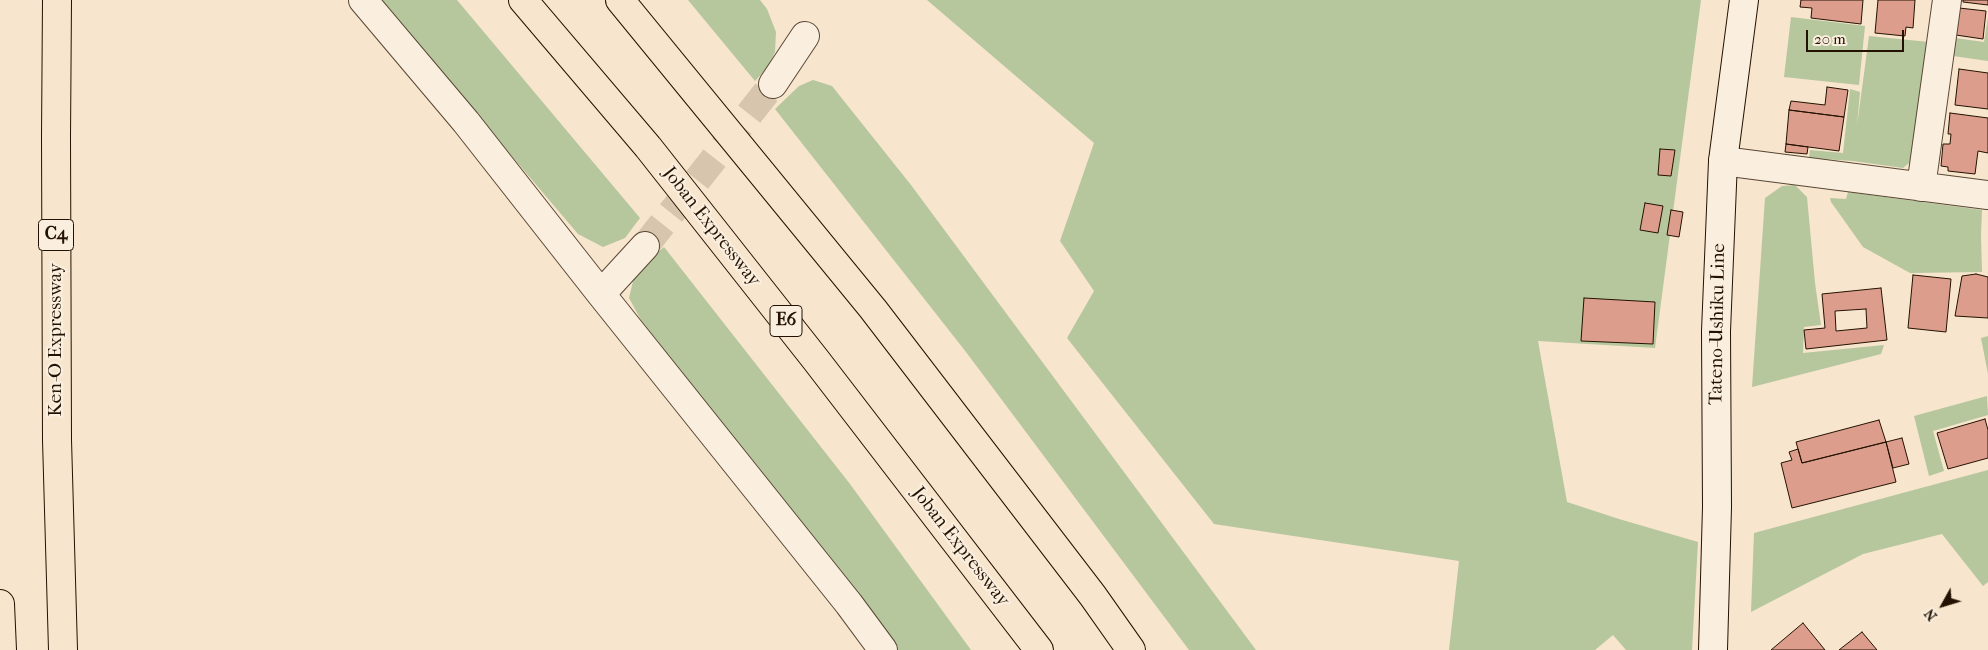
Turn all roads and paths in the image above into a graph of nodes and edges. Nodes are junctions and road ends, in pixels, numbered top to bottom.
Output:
1 (57, 0) edge
2 (363, 0) edge
3 (523, 0) edge
4 (620, 0) edge
5 (1744, 0) edge
6 (1947, 0) edge
7 (805, 36) dead end
8 (773, 84) tunnel mouth
9 (1723, 161) junction
10 (1921, 187) junction
11 (1988, 195) edge
12 (645, 246) tunnel mouth
13 (601, 294) junction
14 (0, 604) edge
15 (2, 650) edge
16 (63, 650) edge
17 (883, 650) edge
18 (1039, 650) edge
19 (1131, 650) edge
20 (1713, 650) edge

1 - 16 highway, Ken-O Expressway / C4
2 - 13 street
3 - 18 highway, Joban Expressway / E6
4 - 19 highway
5 - 9 street, Tateno-Ushiku Line
6 - 10 street
7 - 8 street
9 - 10 street
9 - 20 street, Tateno-Ushiku Line
10 - 11 street
12 - 13 street
13 - 17 street
14 - 15 highway

